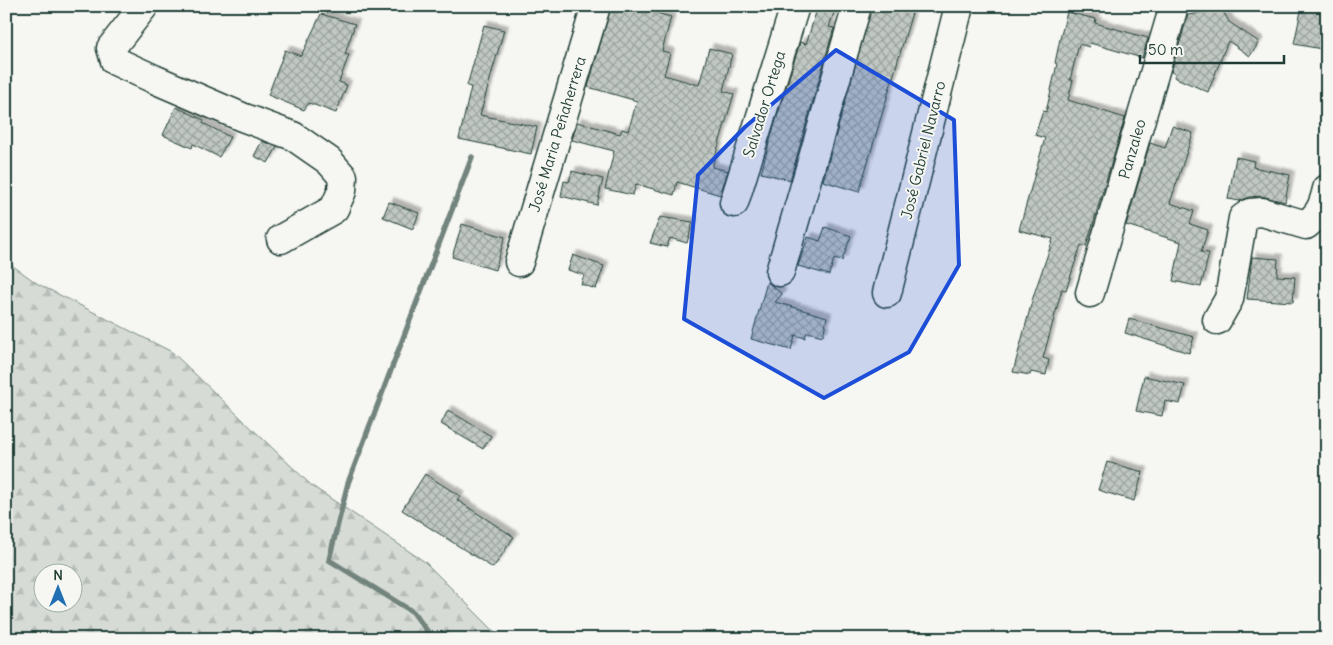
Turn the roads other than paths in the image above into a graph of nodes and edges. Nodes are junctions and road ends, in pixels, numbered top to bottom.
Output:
1 (144, 6) edge
2 (596, 6) edge
3 (795, 6) edge
4 (857, 6) edge
5 (959, 6) edge
6 (1174, 6) edge
7 (1327, 189) edge
8 (734, 203) dead end
9 (281, 239) dead end
10 (519, 262) dead end
11 (780, 272) dead end
12 (887, 293) dead end
13 (1090, 293) dead end
14 (1217, 320) dead end

1 - 9 street
2 - 10 street, José Maria Peñaherrera
3 - 8 street, Salvador Ortega
4 - 11 street
5 - 12 street, José Gabriel Navarro
6 - 13 street, Panzaleo
7 - 14 street

